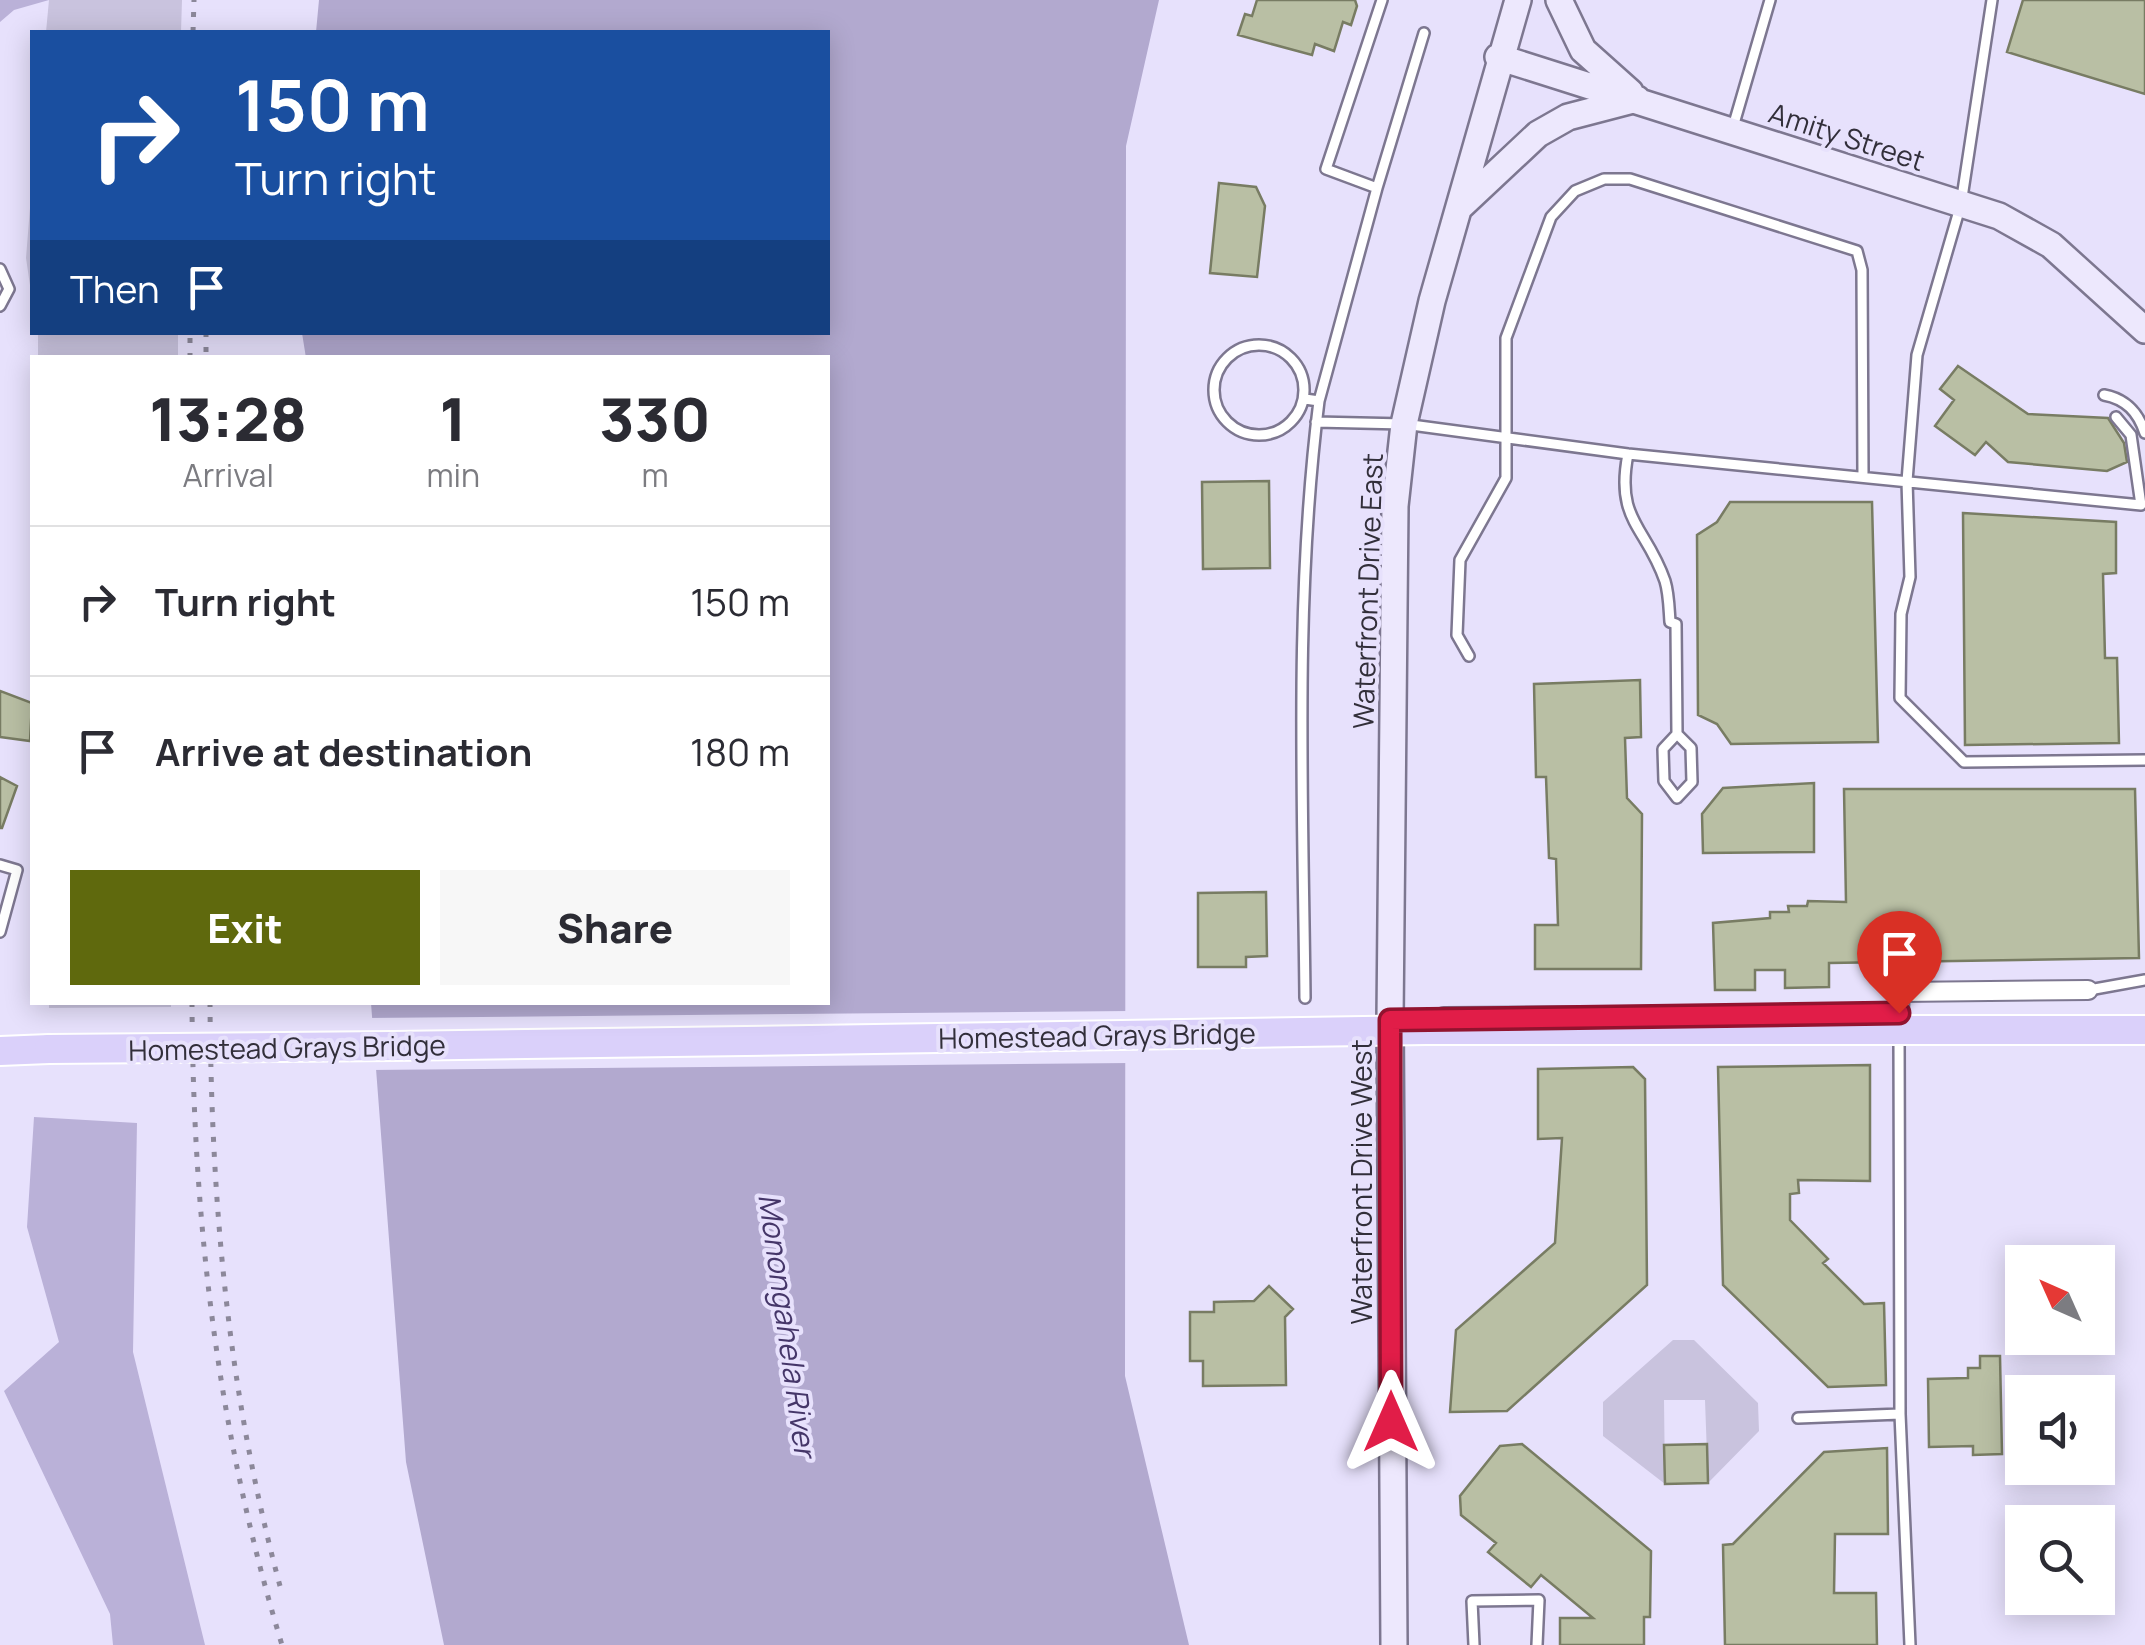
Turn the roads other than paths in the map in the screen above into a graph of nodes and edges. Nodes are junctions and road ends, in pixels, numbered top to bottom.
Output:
1 (1382, 0) edge
2 (1518, 0) edge
3 (1559, 0) edge
4 (1770, 0) edge
5 (1992, 0) edge
6 (1424, 33) dead end
7 (1498, 57) junction
8 (1637, 99) junction
9 (1732, 130) junction
10 (1377, 188) junction
11 (1961, 204) junction
12 (1458, 209) junction
13 (0, 269) edge
14 (0, 306) edge
15 (2145, 330) edge
16 (2104, 395) dead end
17 (1305, 399) junction
18 (1319, 401) junction
19 (2116, 417) dead end
20 (1316, 422) junction
21 (1404, 424) junction
22 (2145, 434) edge
23 (1508, 438) junction
24 (1628, 454) junction
25 (1863, 477) junction
26 (1907, 482) junction
27 (2143, 501) edge
28 (1468, 656) dead end
29 (1677, 734) junction
30 (2145, 760) edge
31 (0, 865) edge
32 (0, 932) edge
33 (2145, 980) edge
34 (2088, 990) joint
35 (1305, 998) dead end
36 (1899, 1013) junction
37 (1390, 1020) junction
38 (2145, 1030) edge
39 (0, 1051) edge
40 (1900, 1414) junction
41 (1798, 1418) dead end
42 (1394, 1645) edge
43 (1474, 1645) edge
44 (1538, 1645) edge
45 (1910, 1645) edge

1 - 10 lane
2 - 7 street, Waterfront Drive East
3 - 8 street
4 - 9 lane
5 - 11 lane
6 - 10 lane
7 - 8 street, Amity Street
7 - 12 street, Waterfront Drive East
8 - 9 street, Amity Street
8 - 12 street
9 - 11 street, Amity Street
10 - 18 lane
11 - 15 street, Amity Street
11 - 26 lane
12 - 21 street, Waterfront Drive East
13 - 14 lane
16 - 22 lane
17 - 17 lane
17 - 18 lane
18 - 20 lane
19 - 27 lane
20 - 21 lane
20 - 35 lane
21 - 23 lane
21 - 37 street, Waterfront Drive East
23 - 24 lane
23 - 25 lane
23 - 28 lane
24 - 25 lane
24 - 29 lane
25 - 26 lane
26 - 27 lane
26 - 30 lane
29 - 29 lane
31 - 32 lane
33 - 34 lane
34 - 36 street
36 - 37 street
36 - 40 lane
37 - 42 street, Waterfront Drive West
38 - 39 main road, Homestead Grays Bridge, bridge
40 - 41 lane
40 - 45 lane
43 - 44 lane

